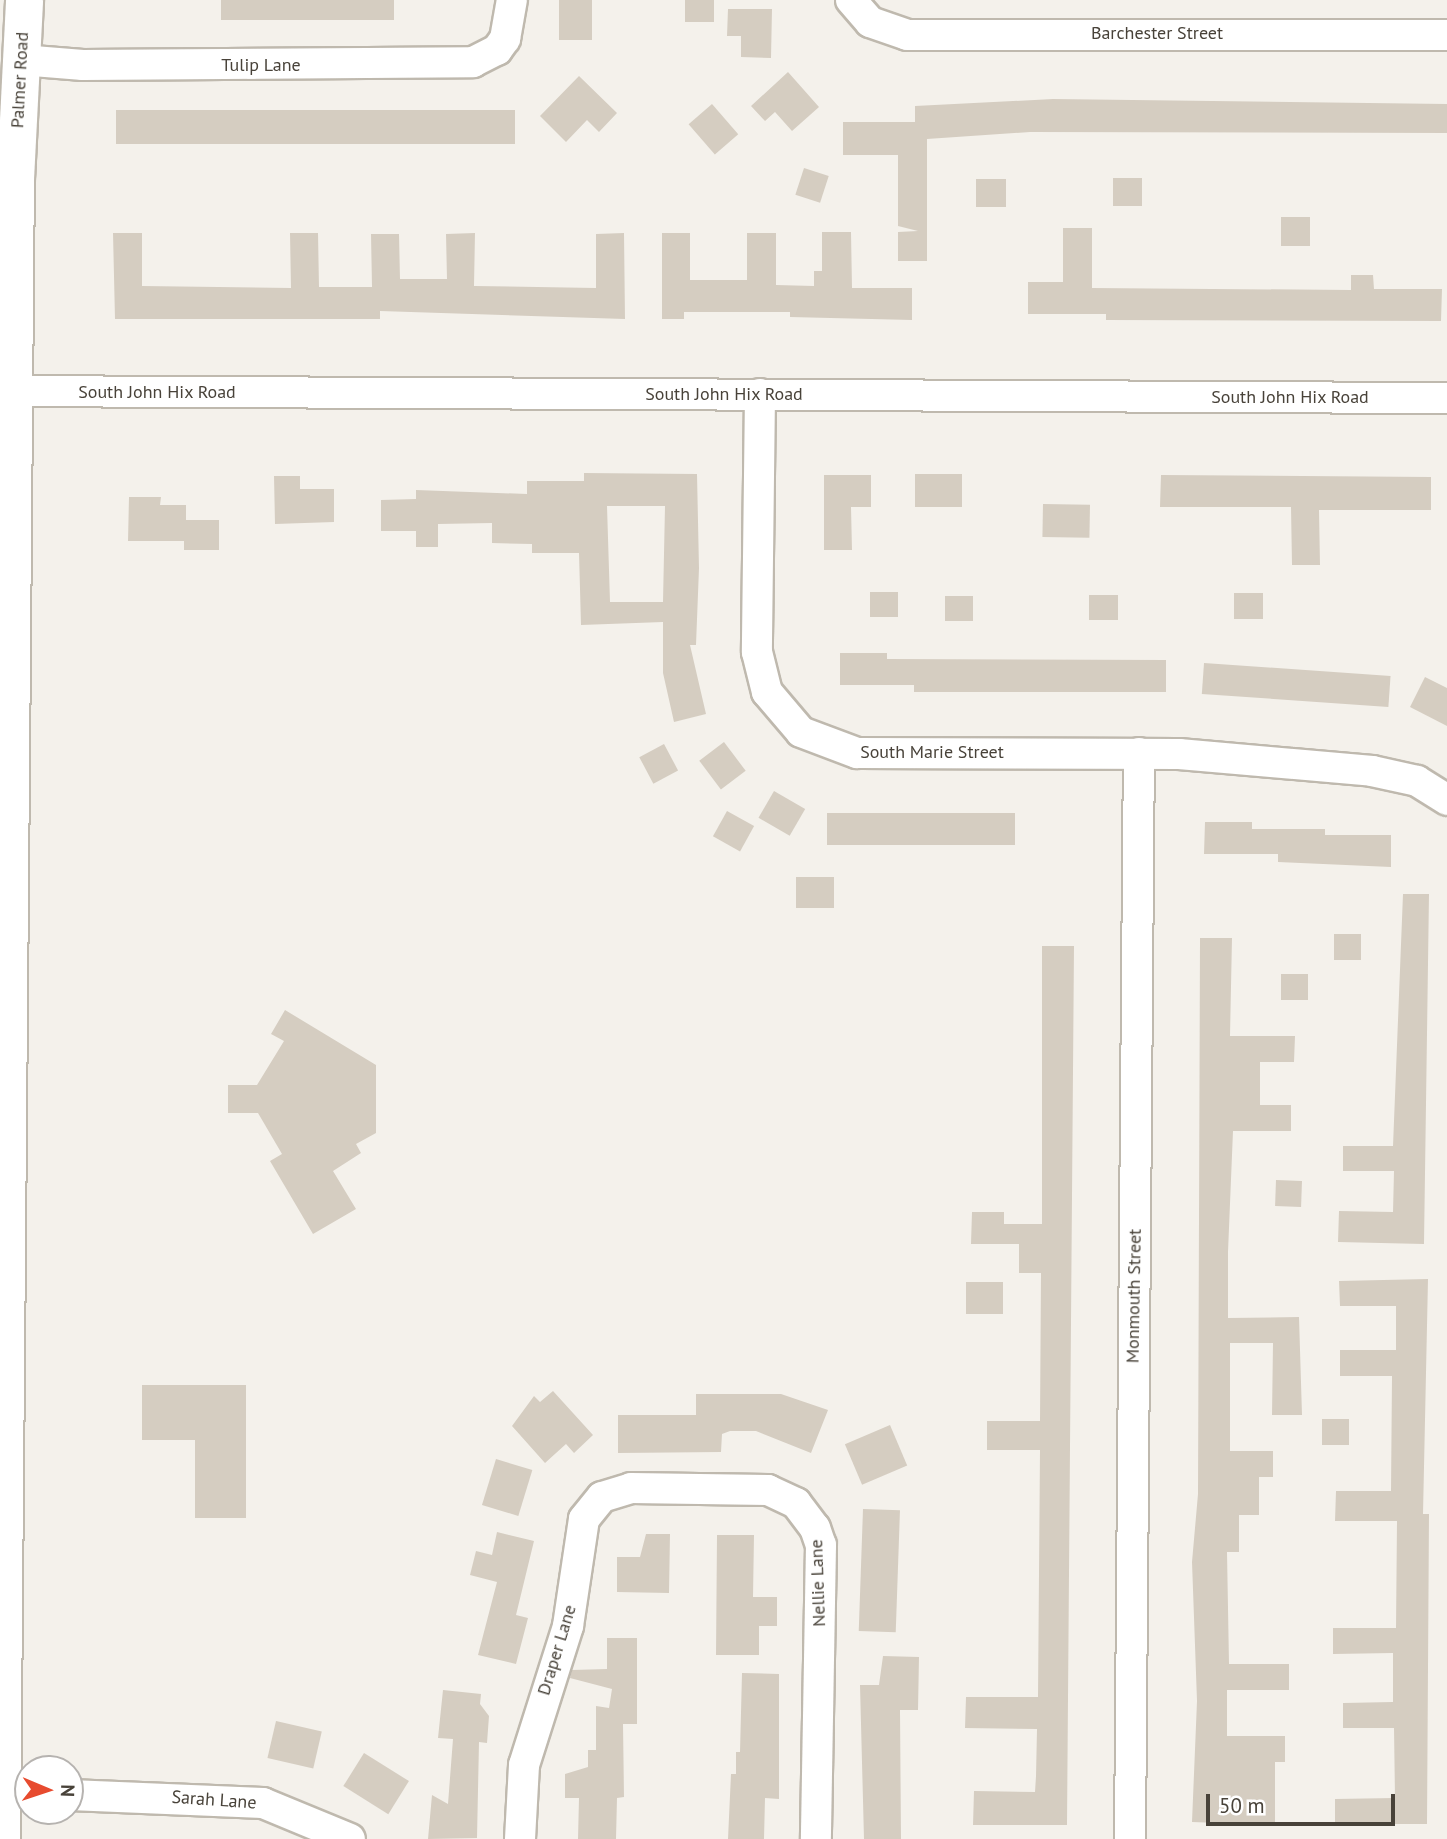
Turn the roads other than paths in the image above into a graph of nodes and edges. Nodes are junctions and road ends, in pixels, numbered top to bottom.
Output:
1 (24, 0) edge
2 (512, 0) edge
3 (851, 0) edge
4 (1447, 35) edge
5 (21, 60) junction
6 (7, 391) edge
7 (761, 394) junction
8 (1447, 398) edge
9 (1139, 753) junction
10 (1447, 800) edge
11 (631, 1488) joint
12 (15, 1755) edge
13 (84, 1796) edge
14 (14, 1797) edge
15 (1, 1839) edge
16 (350, 1839) edge
17 (520, 1839) edge
18 (816, 1839) edge
19 (1129, 1839) edge

1 - 5 street, Palmer Road
2 - 5 street, Tulip Lane
3 - 4 street, Barchester Street
5 - 6 street, Palmer Road
6 - 7 street, South John Hix Road
6 - 12 street, Palmer Road
7 - 8 street, South John Hix Road
7 - 9 street, South Marie Street
9 - 10 street, South Marie Street
9 - 19 street, Monmouth Street
11 - 17 street, Draper Lane
11 - 18 street, Nellie Lane
13 - 16 street, Sarah Lane
14 - 15 street, Palmer Road

